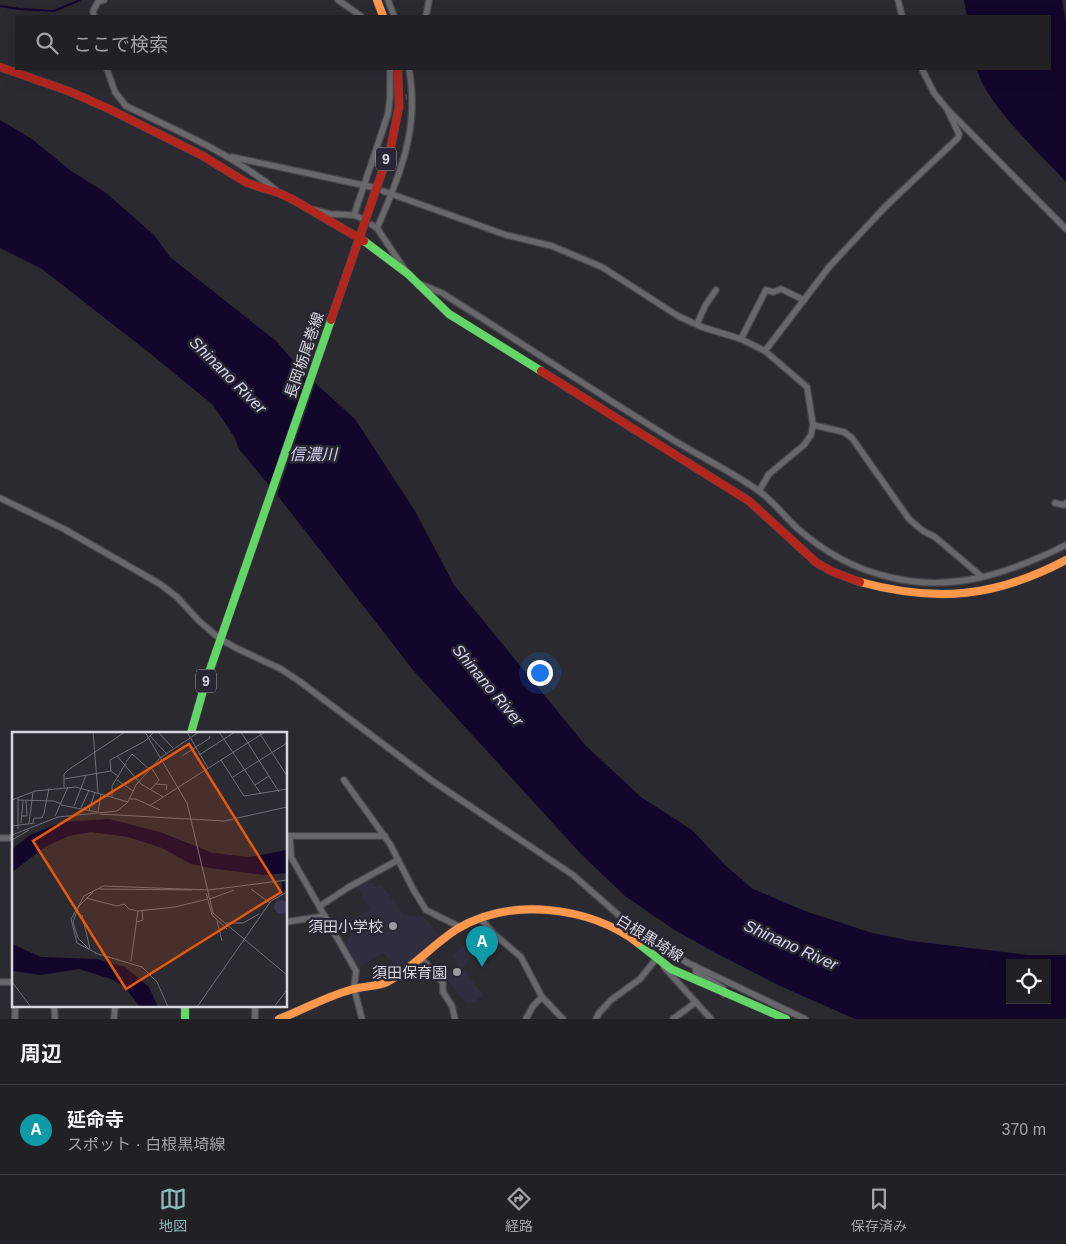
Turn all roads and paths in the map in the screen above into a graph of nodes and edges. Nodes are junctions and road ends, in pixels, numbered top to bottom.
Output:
1 (338, 0) edge
2 (377, 0) edge
3 (388, 0) edge
4 (429, 0) edge
5 (898, 0) edge
6 (99, 1) edge
7 (94, 15) edge
8 (360, 15) edge
9 (383, 15) edge
10 (394, 15) edge
11 (426, 15) edge
12 (902, 15) edge
13 (0, 67) edge
14 (107, 70) edge
15 (390, 70) edge
16 (398, 70) edge
17 (409, 70) edge
18 (922, 70) edge
19 (947, 109) junction
20 (229, 157) junction
21 (364, 185) junction
22 (372, 188) dead end
23 (383, 191) dead end
24 (279, 193) junction
25 (392, 195) junction
26 (306, 208) junction
27 (354, 215) junction
28 (361, 218) dead end
29 (1066, 229) edge
30 (358, 242) junction
31 (408, 274) junction
32 (416, 282) junction
33 (716, 290) dead end
34 (804, 300) junction
35 (697, 324) junction
36 (741, 339) junction
37 (764, 351) junction
38 (813, 425) junction
39 (758, 490) junction
40 (0, 498) edge
41 (1055, 503) dead end
42 (1066, 503) edge
43 (1066, 545) edge
44 (1066, 560) edge
45 (981, 576) junction
46 (220, 639) junction
47 (191, 732) edge
48 (344, 780) dead end
49 (288, 836) edge
50 (384, 836) junction
51 (398, 860) junction
52 (320, 906) junction
53 (325, 916) junction
54 (480, 918) junction
55 (288, 922) edge
56 (460, 927) junction
57 (421, 958) junction
58 (659, 961) junction
59 (695, 966) junction
60 (354, 988) junction
61 (724, 994) junction
62 (542, 997) junction
63 (696, 1002) junction
64 (15, 1006) edge
65 (54, 1006) edge
66 (115, 1006) edge
67 (185, 1006) edge
68 (255, 1006) edge
69 (15, 1019) edge
70 (56, 1019) edge
71 (114, 1019) edge
72 (185, 1019) edge
73 (255, 1019) edge
74 (280, 1019) edge
75 (362, 1019) edge
76 (455, 1019) edge
77 (526, 1019) edge
78 (563, 1019) edge
79 (596, 1019) edge
80 (673, 1019) edge
81 (711, 1019) edge
82 (786, 1019) edge
83 (805, 1019) edge

1 - 8 street
2 - 9 main road
3 - 10 street
4 - 11 street
5 - 12 street
6 - 7 street
13 - 24 main road
14 - 20 street
15 - 21 street
16 - 30 main road, 長岡栃尾巻線 / 9
17 - 25 street
18 - 19 street
19 - 29 street
19 - 34 street
20 - 21 street
20 - 24 street
21 - 22 street
21 - 27 street
23 - 25 street
24 - 26 main road
25 - 31 street
25 - 35 street
26 - 27 street
26 - 30 main road
27 - 28 street
30 - 31 main road
30 - 46 main road, 長岡栃尾巻線 / 9
31 - 32 main road
32 - 39 street
32 - 44 main road
33 - 35 street
34 - 36 street
34 - 37 street
35 - 36 street
36 - 37 street
37 - 38 street
38 - 39 street
38 - 45 street
39 - 45 street
40 - 46 street
41 - 42 street
43 - 45 street
46 - 47 main road, 長岡栃尾巻線 / 9
46 - 59 street
48 - 50 street
49 - 50 street
49 - 52 street
50 - 51 street
51 - 52 street
51 - 56 street
52 - 53 street
53 - 55 street
53 - 60 street
54 - 56 main road, 白根黒埼線
54 - 58 main road, 白根黒埼線
54 - 62 street
56 - 57 main road, 白根黒埼線
57 - 60 main road, 白根黒埼線
57 - 76 street
58 - 61 main road, 白根黒埼線
58 - 63 street
58 - 79 street
59 - 61 street
59 - 83 street
60 - 74 main road, 白根黒埼線
60 - 75 street
61 - 82 main road, 白根黒埼線
62 - 77 street
62 - 78 street
63 - 80 street
63 - 81 street
64 - 69 street
65 - 70 street
66 - 71 street
67 - 72 main road
68 - 73 street

